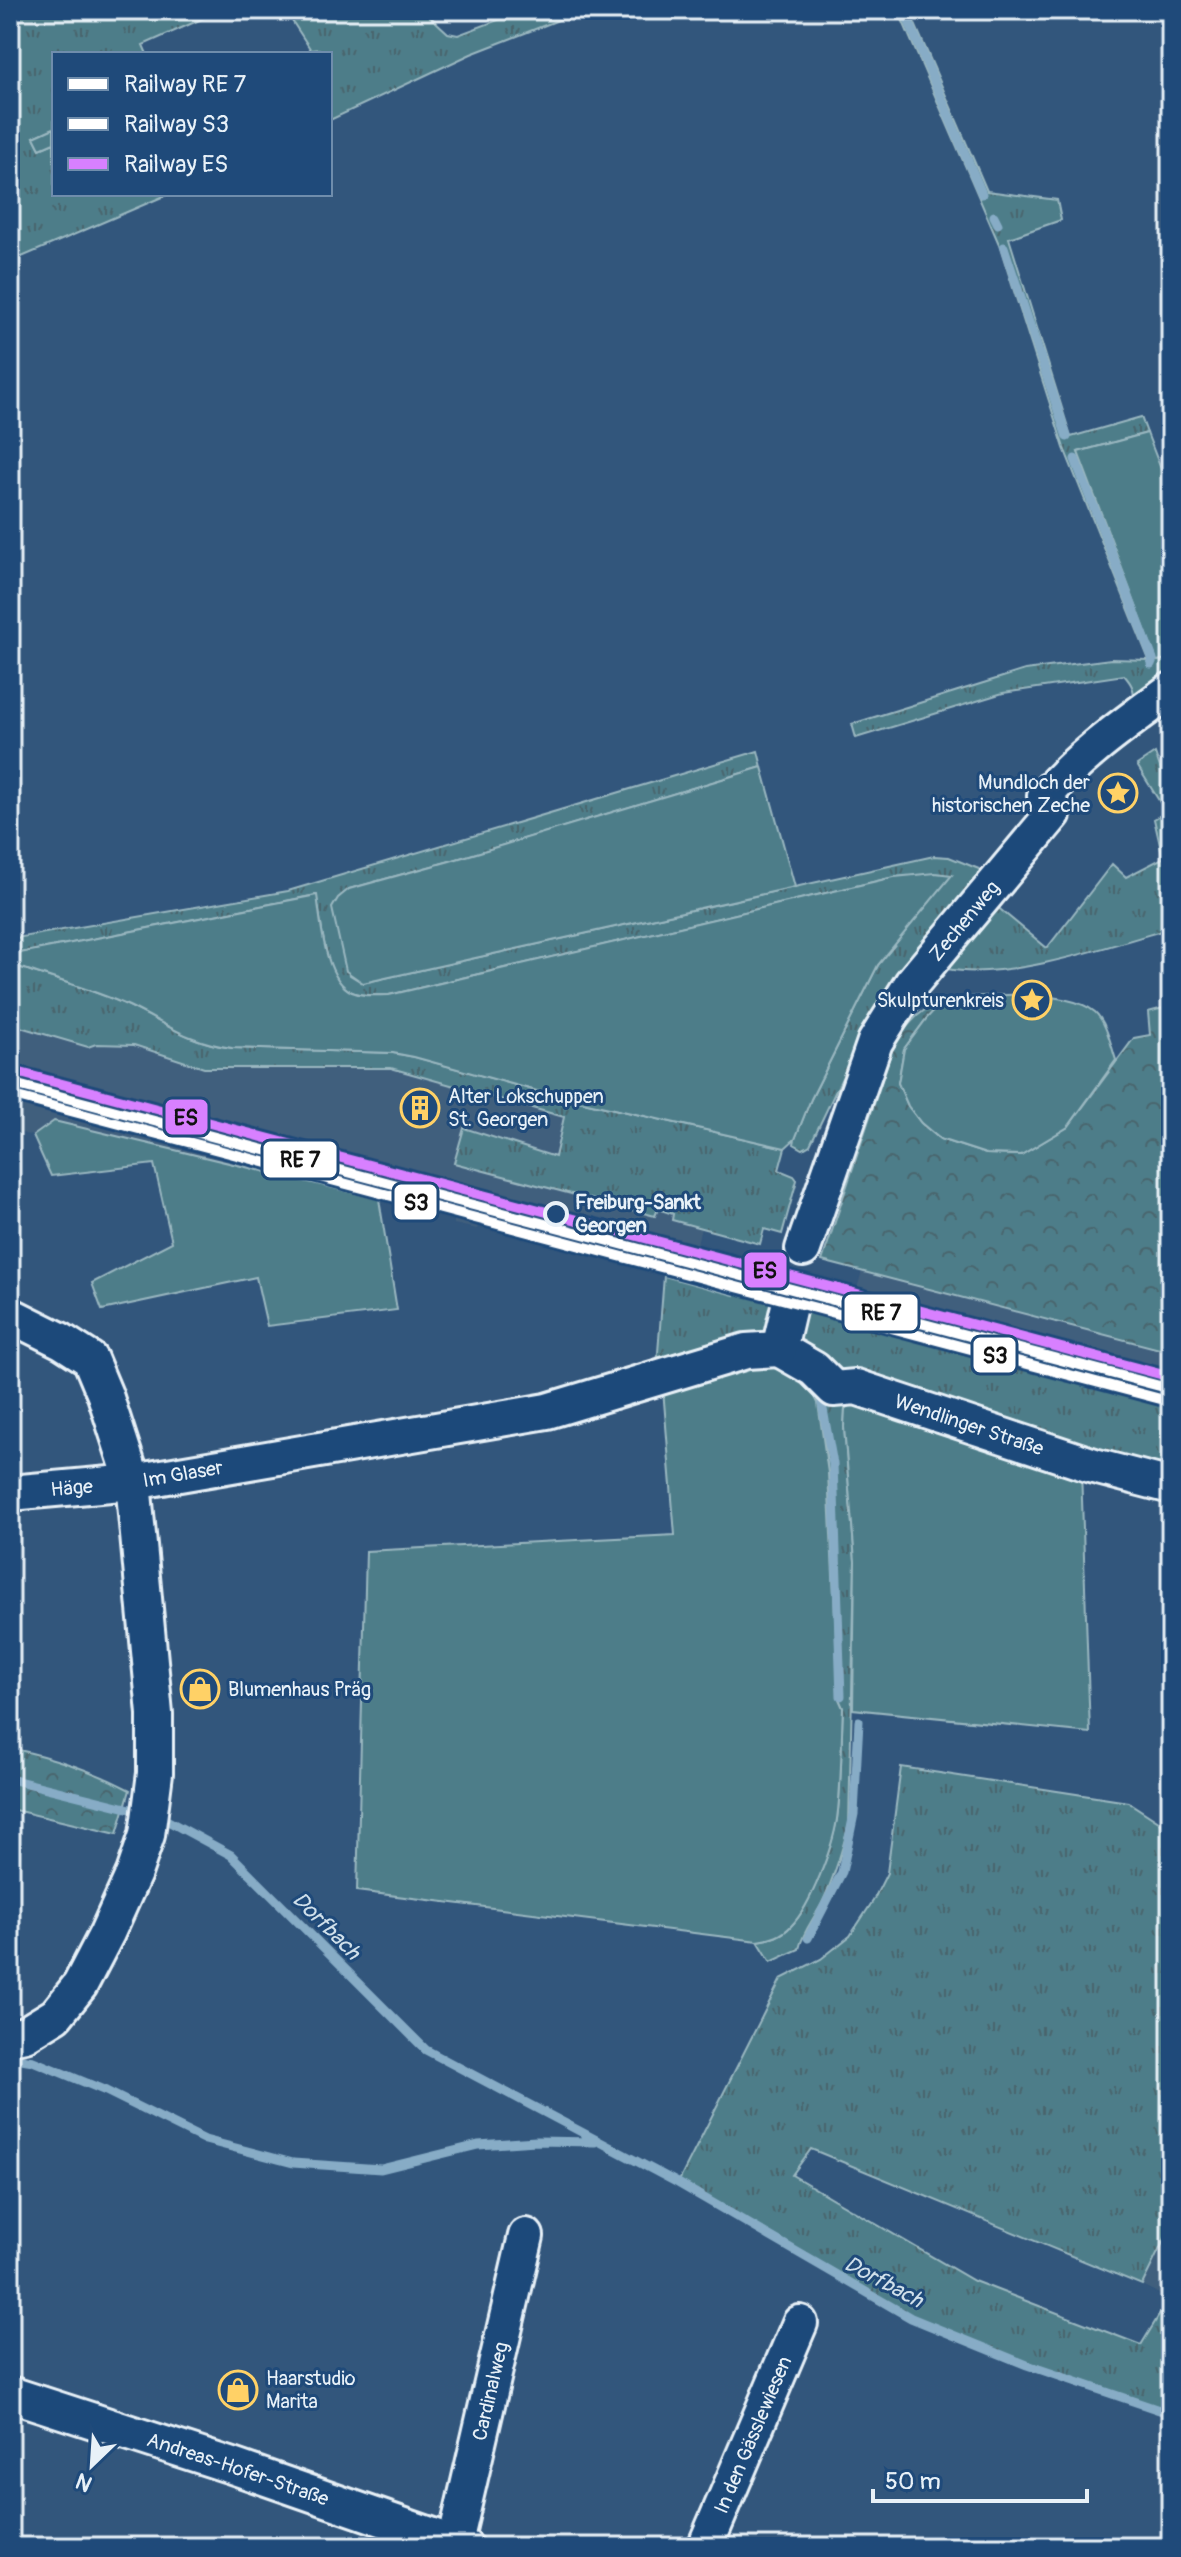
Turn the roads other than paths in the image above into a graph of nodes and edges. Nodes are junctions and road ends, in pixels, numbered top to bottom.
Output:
1 (1171, 690) edge
2 (803, 1249) tunnel mouth
3 (789, 1306) tunnel mouth
4 (10, 1315) edge
5 (779, 1349) junction
6 (133, 1482) junction
7 (1171, 1486) edge
8 (10, 1493) edge
9 (10, 2037) edge
10 (526, 2236) dead end
11 (800, 2323) dead end
12 (10, 2394) edge
13 (458, 2546) edge
14 (705, 2547) edge

1 - 2 street, Zechenweg
3 - 5 street
4 - 6 street
5 - 6 street, Im Glaser
5 - 7 street, Wendlinger Straße
6 - 8 street, Häge
6 - 9 street, Im Glaser
10 - 13 street, Cardinalweg
11 - 14 street, In den Gässlewiesen
12 - 13 street, Andreas-Hofer-Straße

